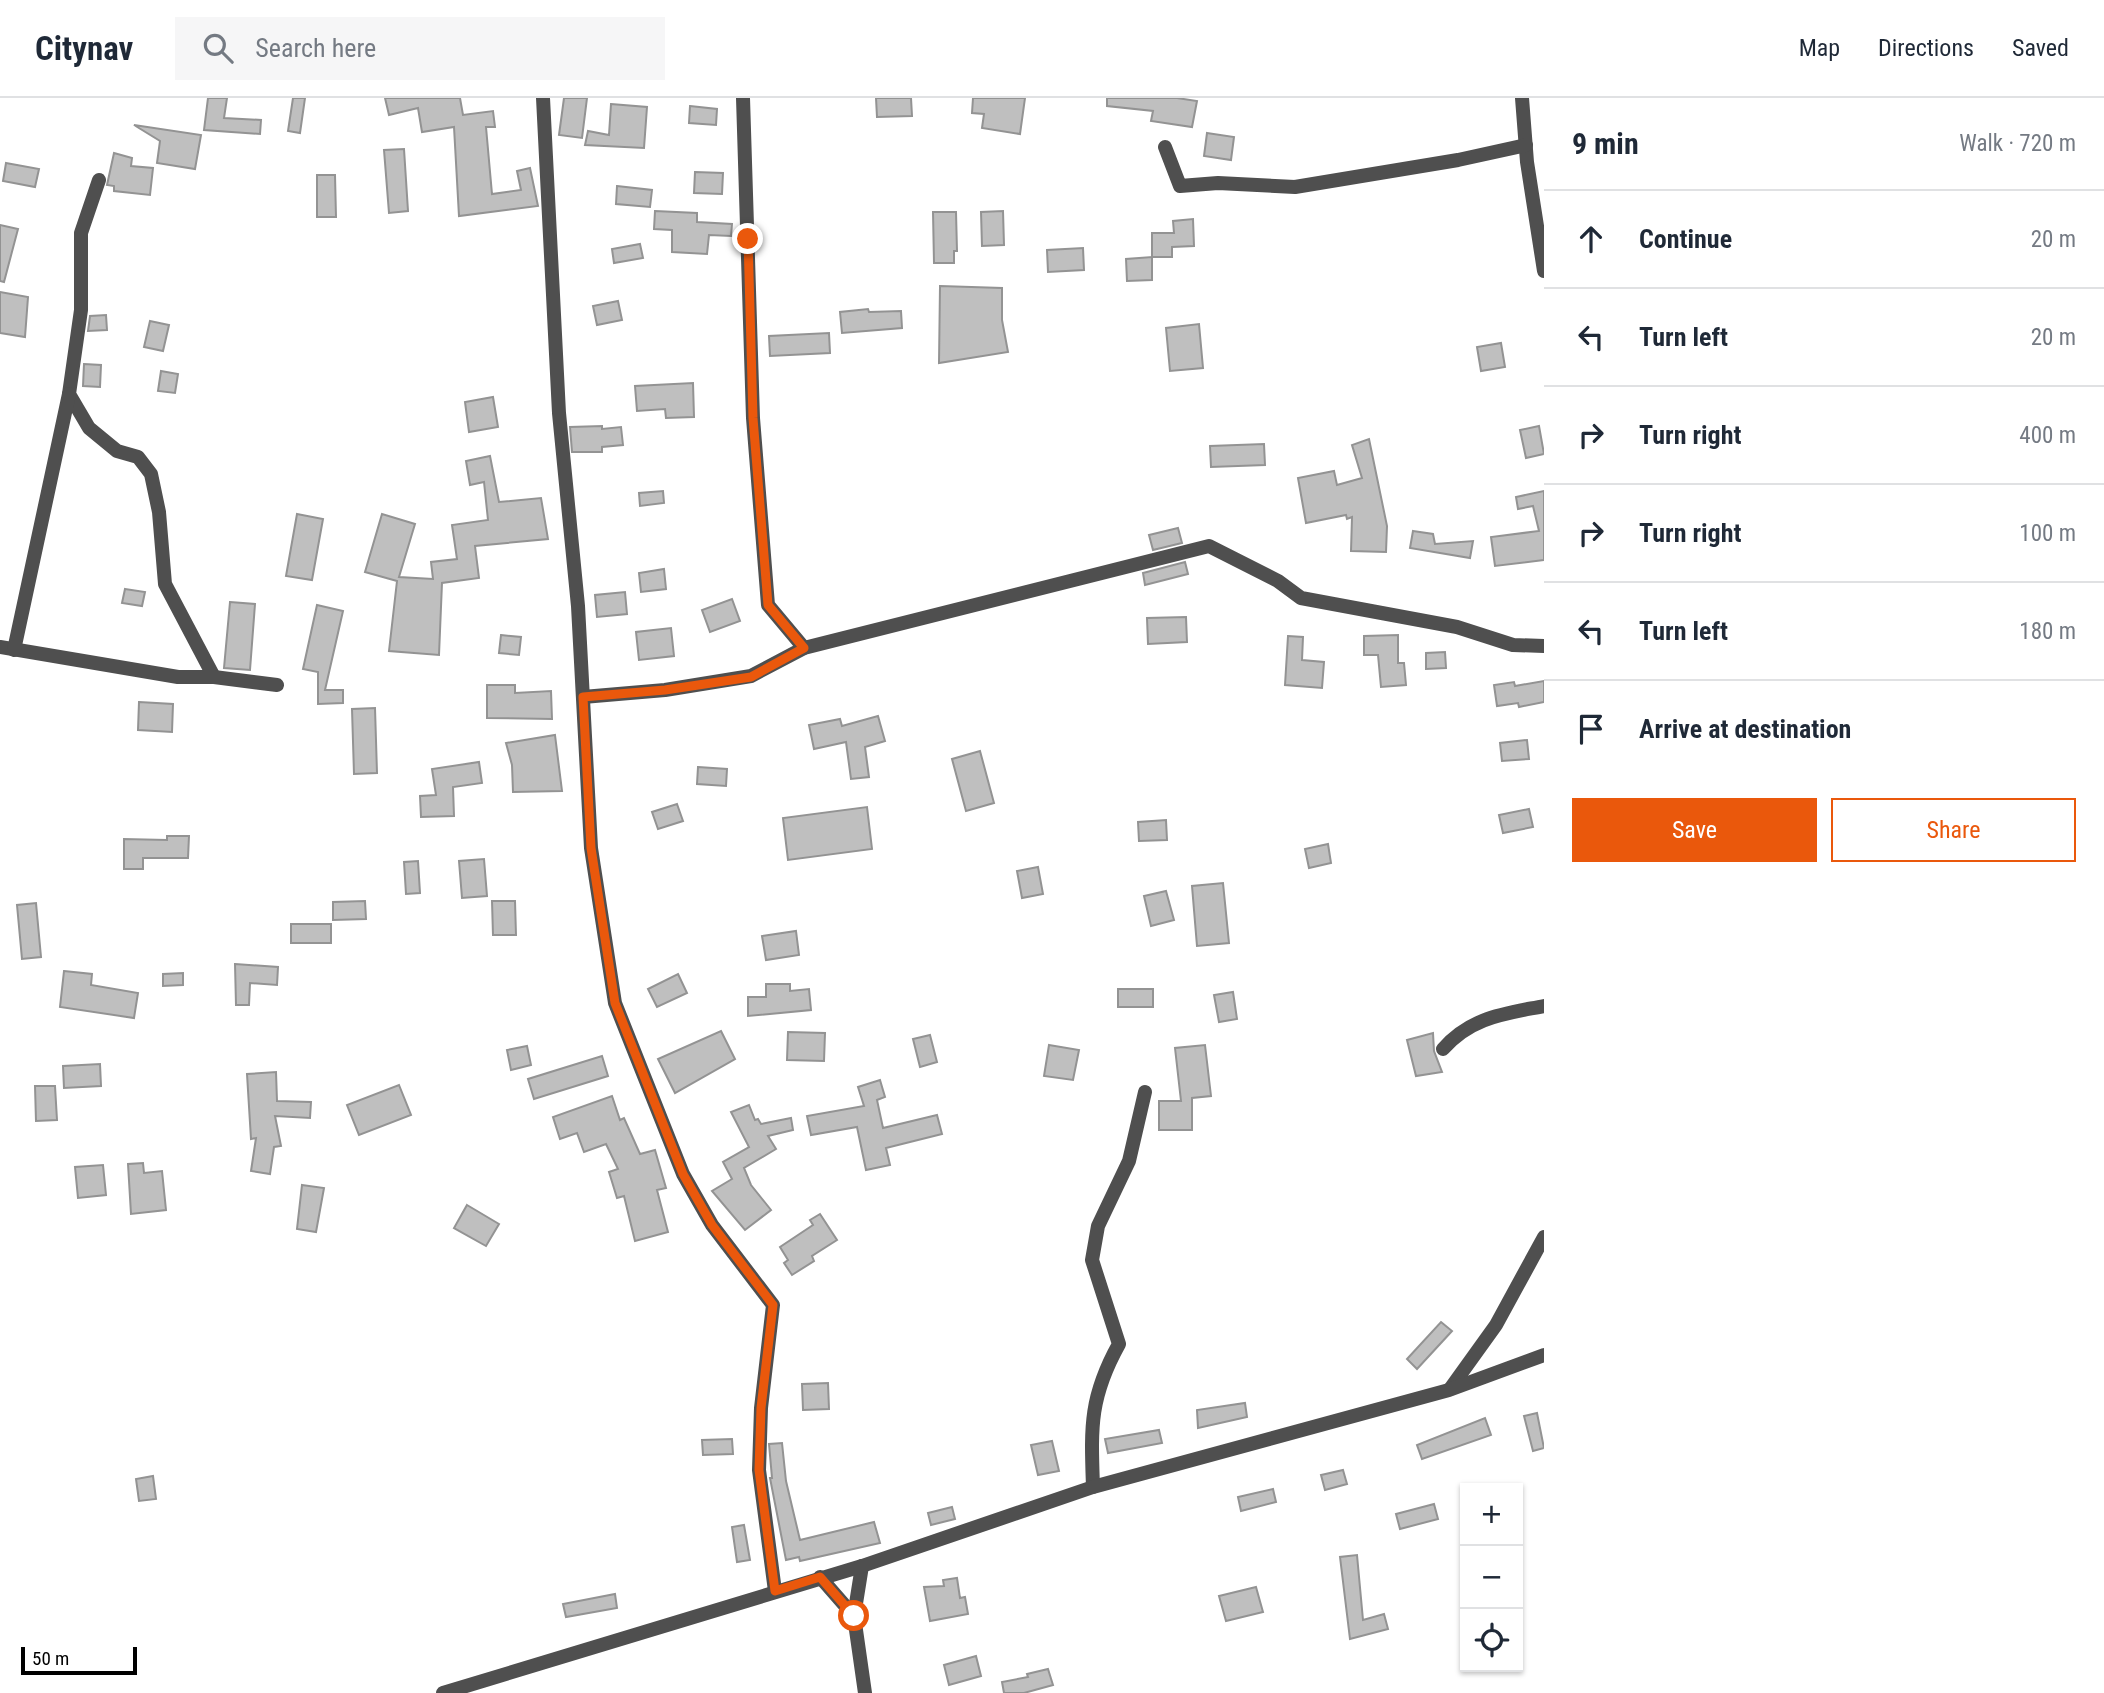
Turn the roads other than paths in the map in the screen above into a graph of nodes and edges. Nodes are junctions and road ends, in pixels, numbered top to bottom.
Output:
1 (543, 98) edge
2 (743, 98) edge
3 (1522, 98) edge
4 (1526, 145) junction
5 (1165, 147) dead end
6 (99, 180) dead end
7 (1544, 271) edge
8 (69, 394) junction
9 (1544, 646) edge
10 (804, 648) junction
11 (7, 649) edge
12 (214, 677) junction
13 (278, 685) dead end
14 (583, 697) junction
15 (1544, 1006) edge
16 (1443, 1049) dead end
17 (1145, 1092) dead end
18 (1544, 1237) edge
19 (1544, 1354) edge
20 (1449, 1390) junction
21 (1093, 1488) junction
22 (862, 1566) junction
23 (820, 1577) junction
24 (775, 1591) junction
25 (854, 1616) junction
26 (443, 1693) edge
27 (865, 1693) edge

1 - 14 street
2 - 10 street
3 - 4 street
4 - 5 street
4 - 7 street
6 - 8 street
8 - 11 street
8 - 12 street
9 - 10 street
10 - 14 street
11 - 12 street
12 - 13 street
14 - 24 street
15 - 16 street
17 - 21 street
18 - 20 street
19 - 20 street
20 - 21 street
21 - 22 street
22 - 23 street
22 - 25 street
23 - 24 street
23 - 25 street
24 - 26 street
25 - 27 street

